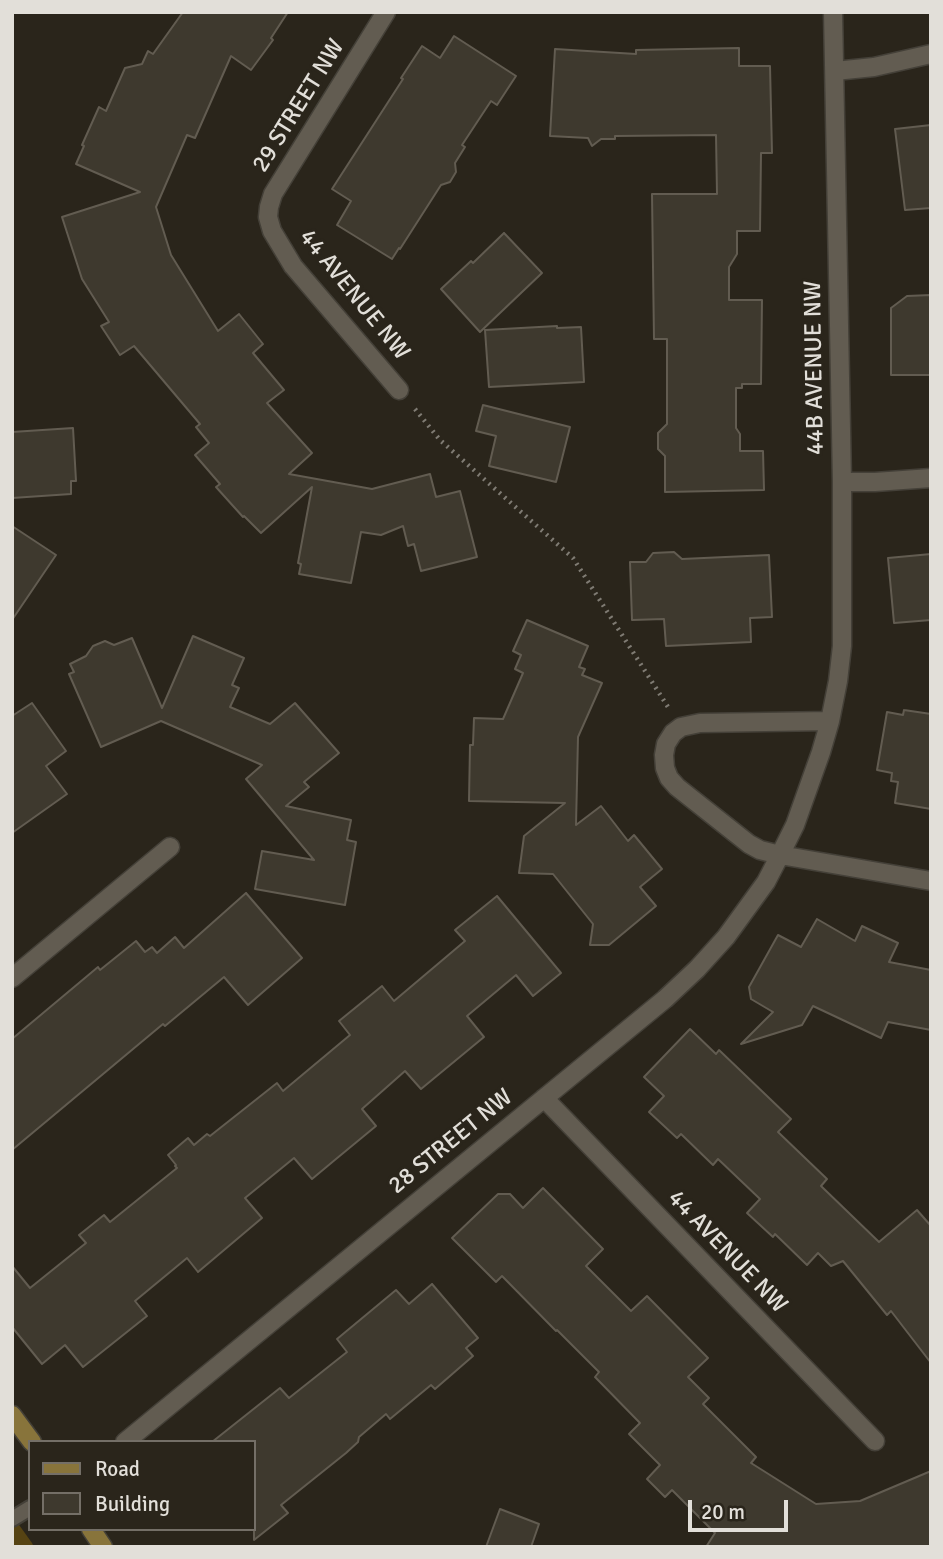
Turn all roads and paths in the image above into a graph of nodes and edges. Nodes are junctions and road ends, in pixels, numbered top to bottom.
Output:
1 (386, 12) edge
2 (833, 12) edge
3 (931, 54) edge
4 (835, 71) junction
5 (272, 231) joint
6 (399, 390) joint
7 (931, 478) edge
8 (842, 482) junction
9 (830, 721) junction
10 (681, 727) junction
11 (170, 847) dead end
12 (780, 855) junction
13 (931, 881) edge
14 (12, 978) edge
15 (544, 1098) junction
16 (12, 1415) edge
17 (31, 1440) edge
18 (127, 1440) edge
19 (875, 1441) dead end
20 (28, 1508) edge
21 (12, 1519) edge
22 (92, 1531) edge
23 (103, 1547) edge

1 - 5 street, 29 STREET NW
2 - 4 street, 44B AVENUE NW
3 - 4 street
4 - 8 street, 44B AVENUE NW
5 - 6 street, 44 AVENUE NW
6 - 10 path
7 - 8 street
8 - 9 street, 44B AVENUE NW
9 - 10 street
9 - 12 street, 28 STREET NW
10 - 12 street
11 - 14 street
12 - 13 street
12 - 15 street, 28 STREET NW
15 - 18 street, 28 STREET NW
15 - 19 street, 44 AVENUE NW
16 - 17 street
20 - 21 lane
22 - 23 street

